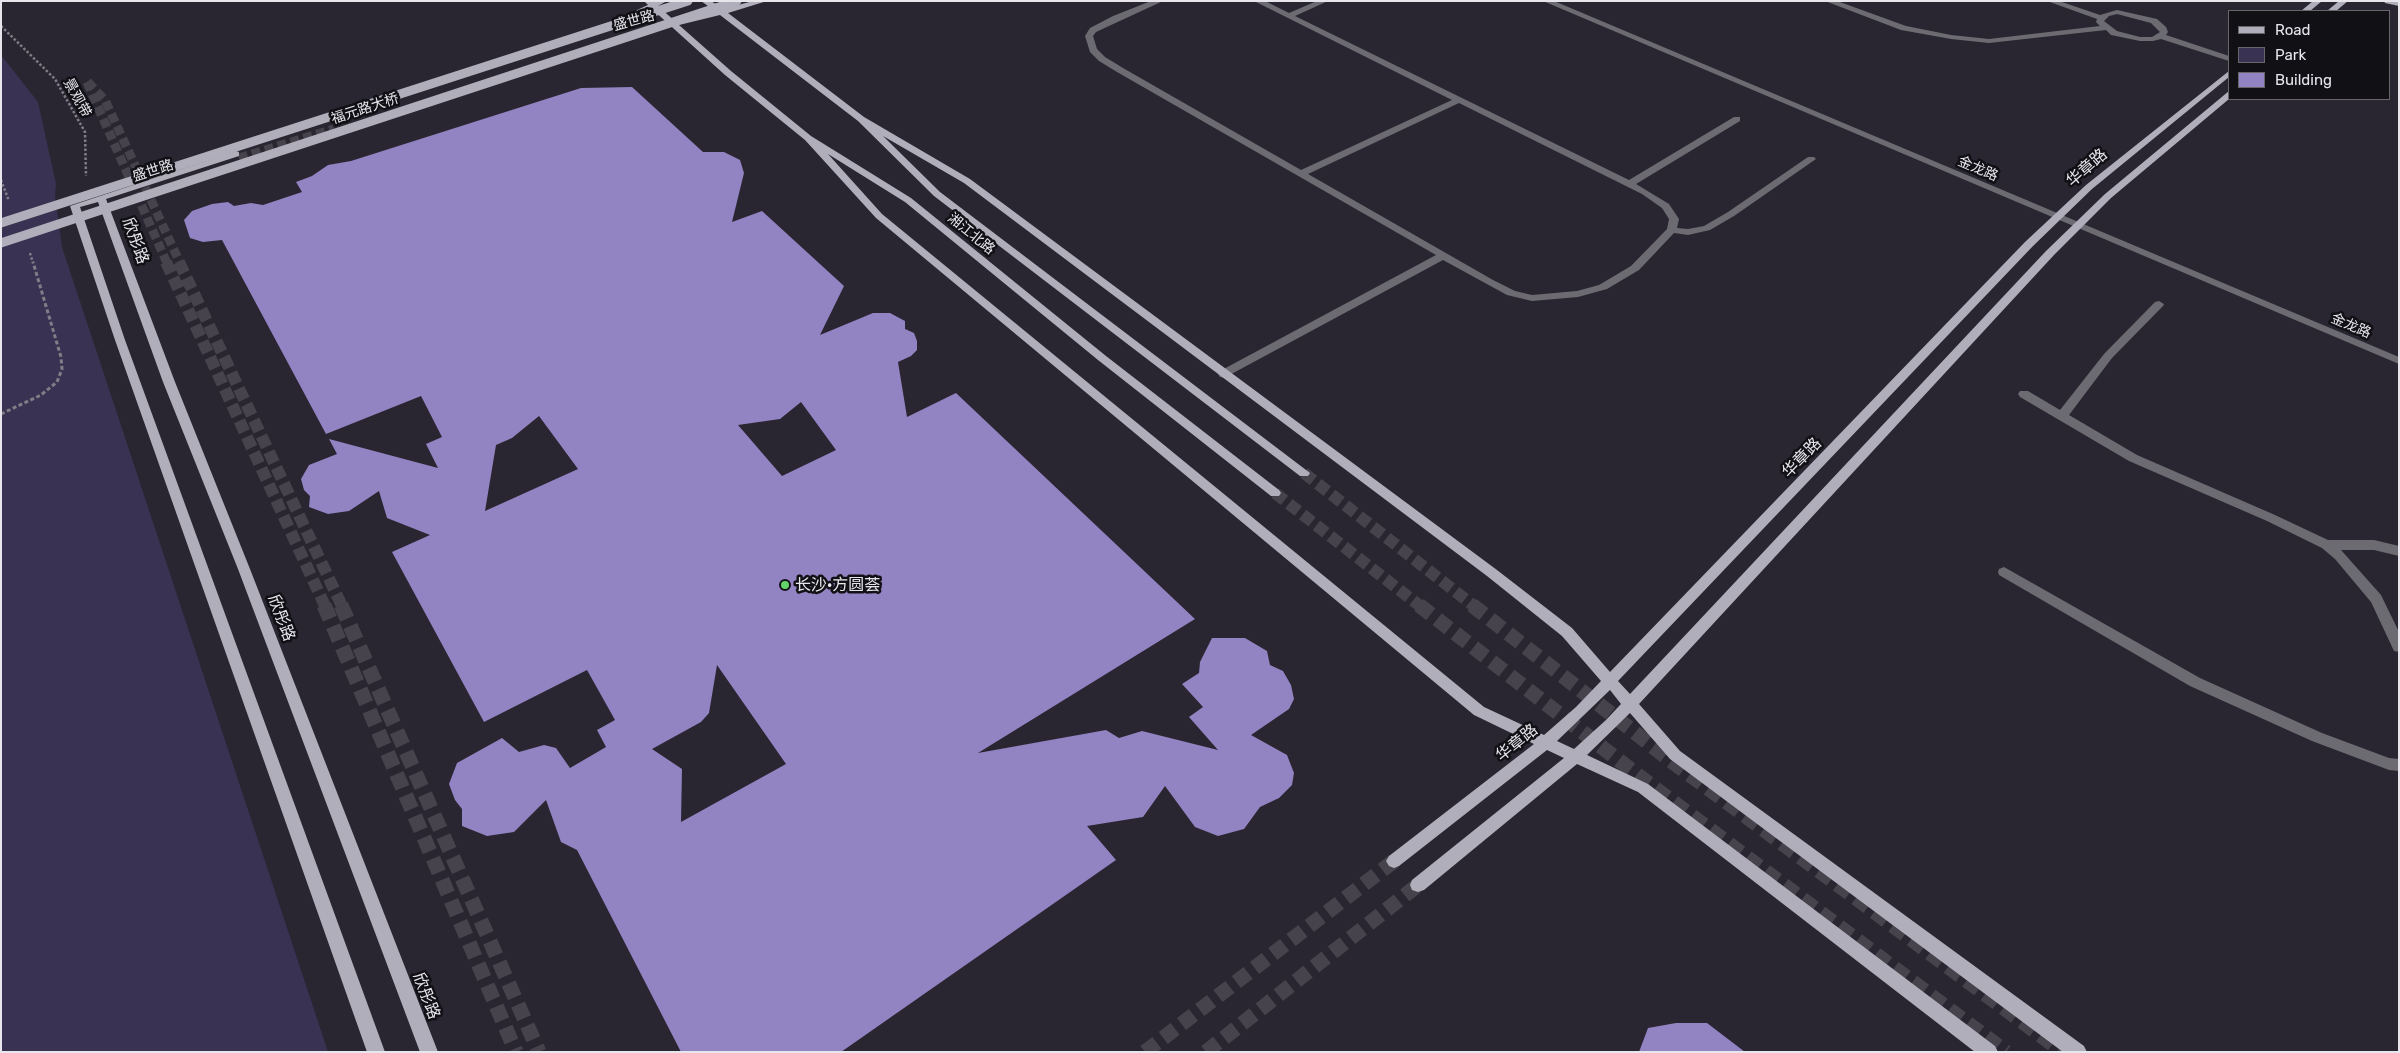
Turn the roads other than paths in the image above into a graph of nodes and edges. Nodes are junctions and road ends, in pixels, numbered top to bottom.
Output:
1 (663, 1) edge
2 (688, 1) edge
3 (705, 1) edge
4 (737, 1) edge
5 (763, 1) edge
6 (1159, 1) edge
7 (1258, 1) edge
8 (1324, 1) edge
9 (1547, 1) edge
10 (1561, 1) edge
11 (1829, 1) edge
12 (2052, 1) edge
13 (2318, 1) edge
14 (2344, 1) edge
15 (2388, 1) edge
16 (651, 3) edge
17 (2399, 4) edge
18 (2306, 10) edge
19 (2332, 10) edge
20 (722, 12) junction
21 (1289, 16) junction
22 (2100, 18) junction
23 (674, 25) junction
24 (2105, 28) junction
25 (2161, 36) junction
26 (561, 45) dead end
27 (570, 53) dead end
28 (2228, 59) edge
29 (2228, 73) edge
30 (2228, 95) edge
31 (1457, 101) junction
32 (861, 119) junction
33 (1737, 119) dead end
34 (808, 138) junction
35 (237, 156) tunnel mouth
36 (1811, 159) dead end
37 (1301, 174) junction
38 (1629, 184) junction
39 (101, 200) junction
40 (80, 206) junction
41 (2060, 214) junction
42 (1, 222) edge
43 (2080, 223) junction
44 (1672, 230) junction
45 (1, 242) edge
46 (1442, 256) junction
47 (2159, 304) dead end
48 (2399, 352) edge
49 (2399, 361) edge
50 (1224, 374) junction
51 (2024, 394) dead end
52 (2061, 417) junction
53 (1304, 473) tunnel mouth
54 (1275, 493) tunnel mouth
55 (2326, 545) junction
56 (2399, 551) edge
57 (2004, 572) dead end
58 (2399, 647) edge
59 (1612, 680) junction
60 (1632, 703) junction
61 (1545, 742) junction
62 (1576, 756) junction
63 (2399, 765) edge
64 (1394, 861) tunnel mouth
65 (1418, 885) tunnel mouth
66 (376, 1052) edge
67 (429, 1052) edge
68 (1989, 1052) edge
69 (2078, 1052) edge

1 - 16 main road, 盛世路
2 - 42 main road, 福元路大桥, bridge
3 - 20 main road, 湘江北路
4 - 45 main road, 福元路大桥, bridge
5 - 20 main road, 盛世路
6 - 37 street
7 - 21 street
8 - 21 street
9 - 41 street, 金龙路
10 - 41 street, 金龙路
11 - 24 street
12 - 22 street
13 - 18 main road
14 - 19 main road
15 - 17 main road
16 - 23 main road, 湘江北路
16 - 26 main road, 盛世路
20 - 23 main road, 盛世路
20 - 32 main road, 湘江北路
21 - 31 street
22 - 24 street
22 - 25 street
23 - 27 main road, 盛世路
23 - 34 main road, 湘江北路
24 - 25 street
25 - 28 street
29 - 41 main road, 华章路
30 - 43 main road
31 - 37 street
31 - 38 street
32 - 50 main road
32 - 53 main road, 湘江北路
33 - 38 street
34 - 54 main road, 湘江北路
34 - 61 main road
35 - 39 main road, 盛世路
36 - 44 street
37 - 46 street
38 - 44 street
39 - 40 main road, 盛世路
39 - 40 main road, 盛世路
39 - 67 main road, 欣彤路
40 - 66 main road
41 - 43 street, 金龙路
41 - 59 main road, 华章路
43 - 48 street, 金龙路
43 - 49 street, 金龙路
43 - 60 main road
44 - 46 street
46 - 50 street
47 - 52 street
50 - 59 main road
51 - 52 street
52 - 55 street
55 - 56 street
55 - 58 street
57 - 63 street
59 - 60 main road
59 - 61 main road, 华章路
60 - 62 main road
60 - 69 main road
61 - 62 main road
61 - 64 main road, 华章路
62 - 65 main road
62 - 68 main road

